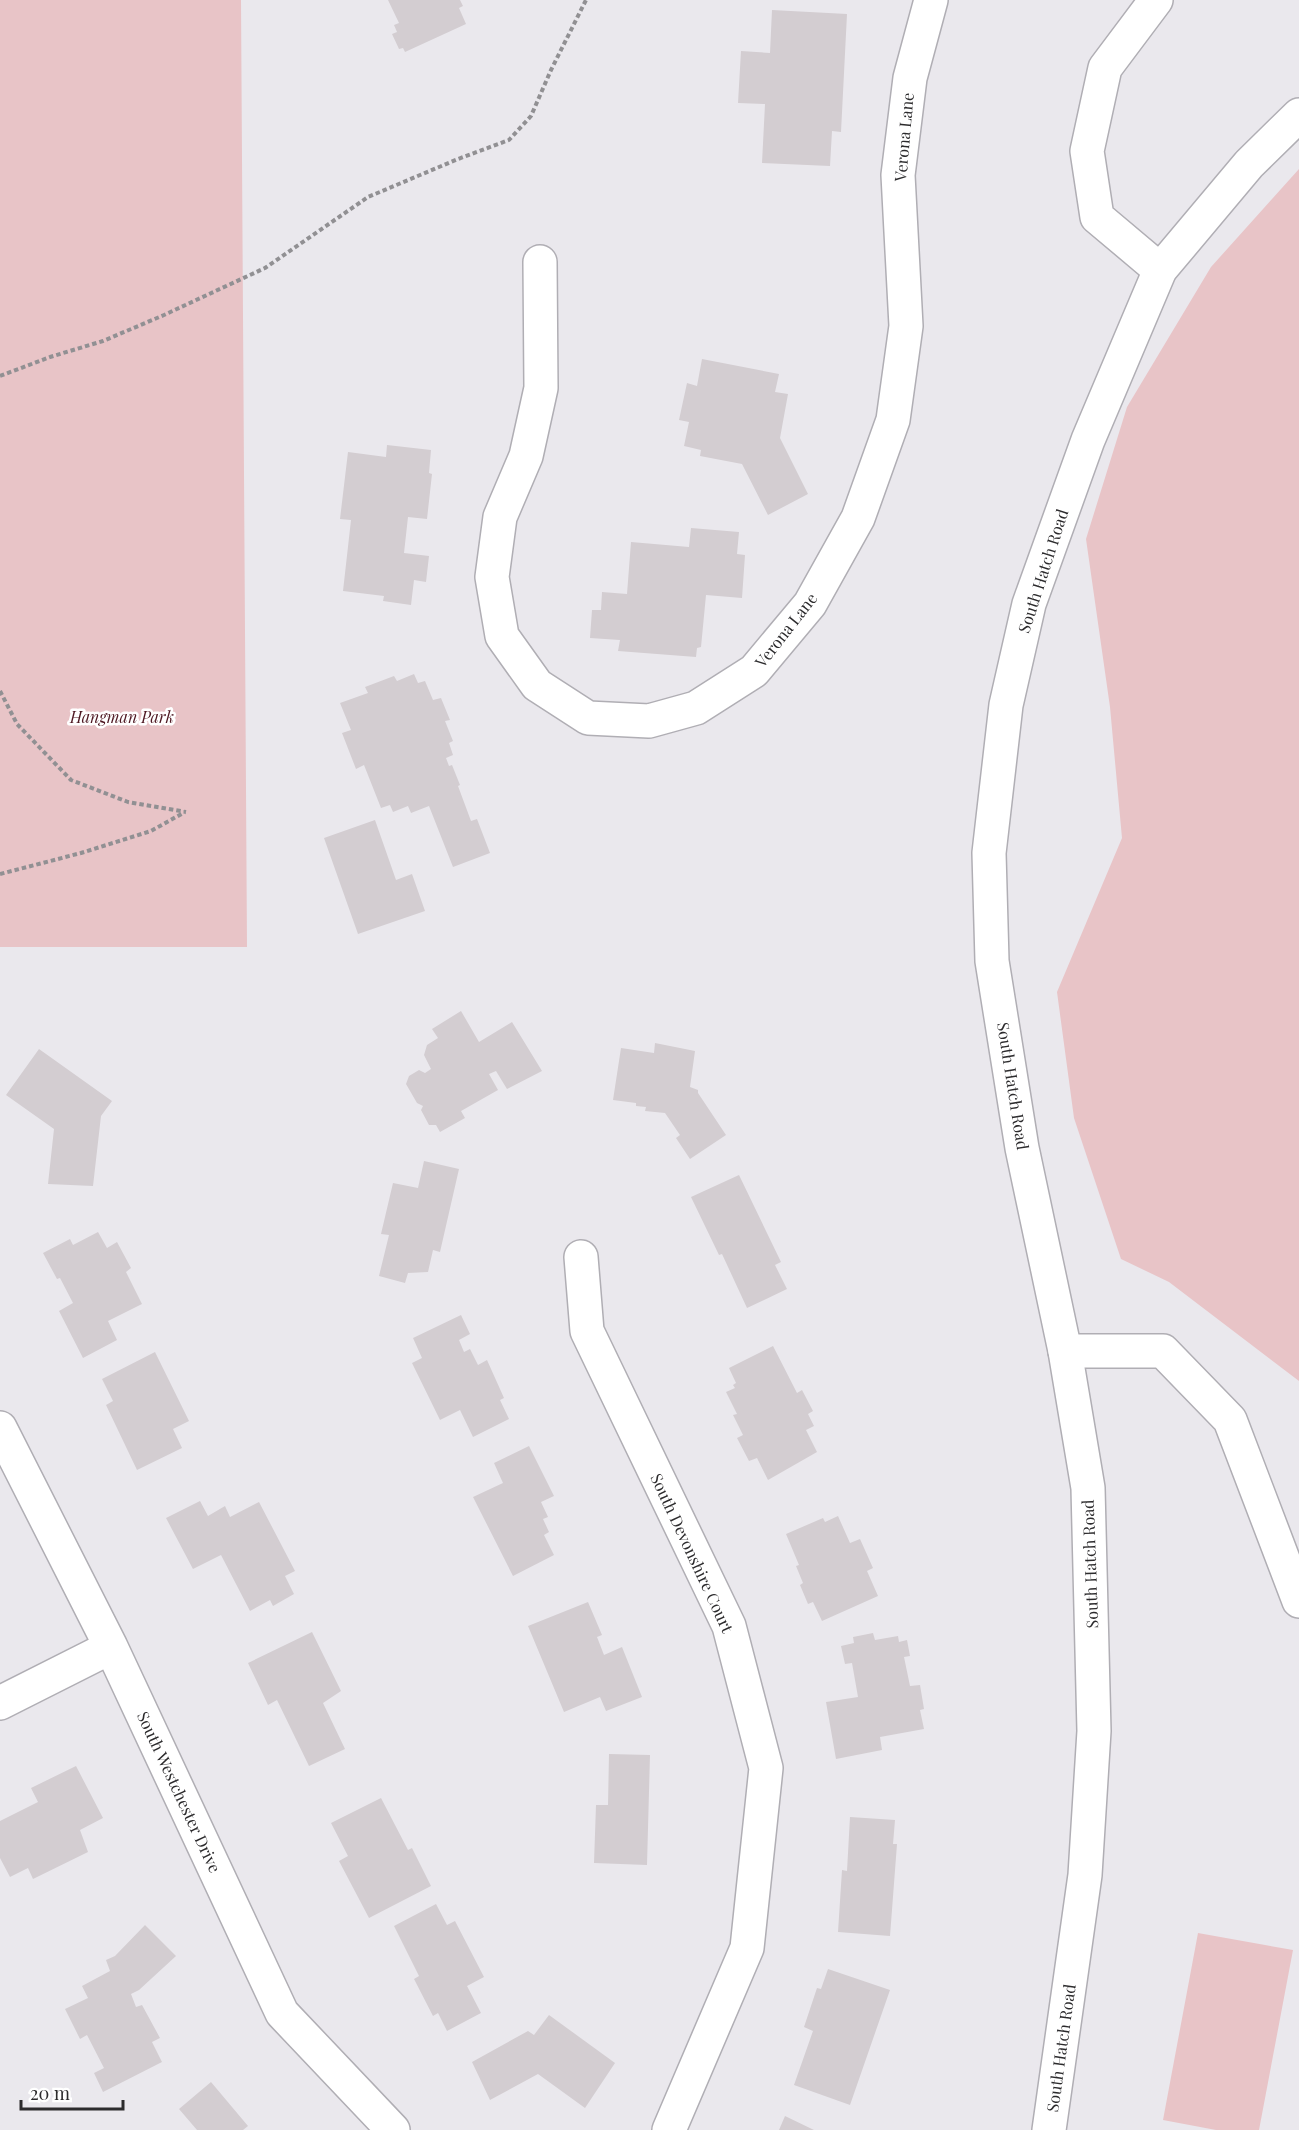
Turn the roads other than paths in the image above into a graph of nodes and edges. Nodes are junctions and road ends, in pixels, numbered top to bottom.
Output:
1 (931, 0) edge
2 (1156, 0) edge
3 (1299, 115) edge
4 (540, 262) dead end
5 (1160, 270) junction
6 (581, 1257) dead end
7 (1065, 1351) junction
8 (0, 1428) edge
9 (1299, 1601) edge
10 (111, 1647) junction
11 (0, 1703) edge
12 (393, 2130) edge
13 (669, 2130) edge
14 (1049, 2130) edge

1 - 4 street, Verona Lane
2 - 5 street
3 - 5 street, South Hatch Road
5 - 7 street, South Hatch Road
6 - 13 street, South Devonshire Court
7 - 9 street
7 - 14 street, South Hatch Road
8 - 10 street, South Westchester Drive
10 - 11 street
10 - 12 street, South Westchester Drive

